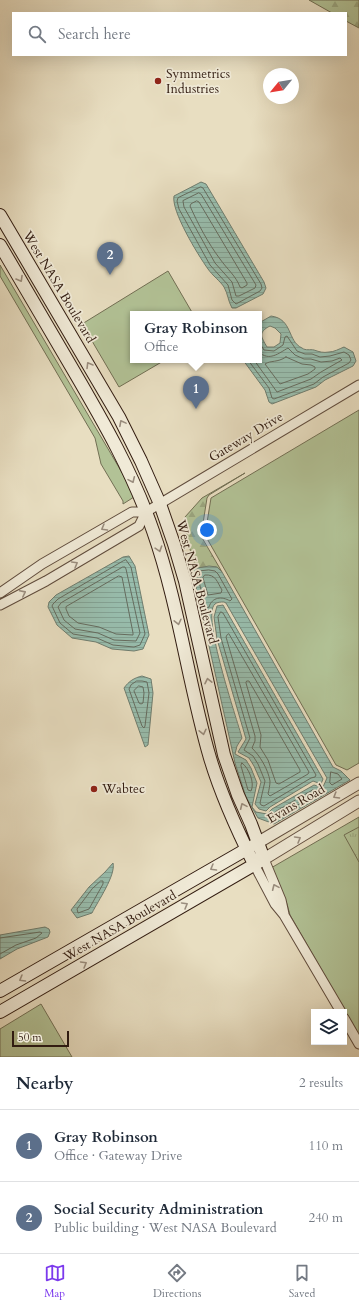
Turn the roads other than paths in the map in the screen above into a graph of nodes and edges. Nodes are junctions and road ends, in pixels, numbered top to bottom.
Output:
1 (0, 215) edge
2 (0, 245) edge
3 (359, 385) edge
4 (160, 504) junction
5 (146, 512) junction
6 (0, 593) edge
7 (0, 605) edge
8 (359, 783) edge
9 (359, 801) edge
10 (258, 842) junction
11 (247, 849) junction
12 (259, 861) junction
13 (0, 992) edge
14 (339, 1009) edge
15 (0, 1012) edge
16 (347, 1023) edge
17 (359, 1044) edge

4 -> 1 main road, West NASA Boulevard
2 -> 5 main road, West NASA Boulevard
3 - 4 street, Gateway Drive
4 - 5 street, Gateway Drive
10 -> 4 main road, West NASA Boulevard
5 -> 6 street, Gateway Drive
7 -> 5 street, Gateway Drive
5 -> 11 main road, West NASA Boulevard
8 -> 10 street, Evans Road
12 -> 9 street
10 - 11 street, Evans Road
10 - 12 main road, West NASA Boulevard
11 - 12 main road, West NASA Boulevard
11 -> 13 main road, West NASA Boulevard
12 - 14 street
15 -> 12 main road, West NASA Boulevard
16 - 17 street

